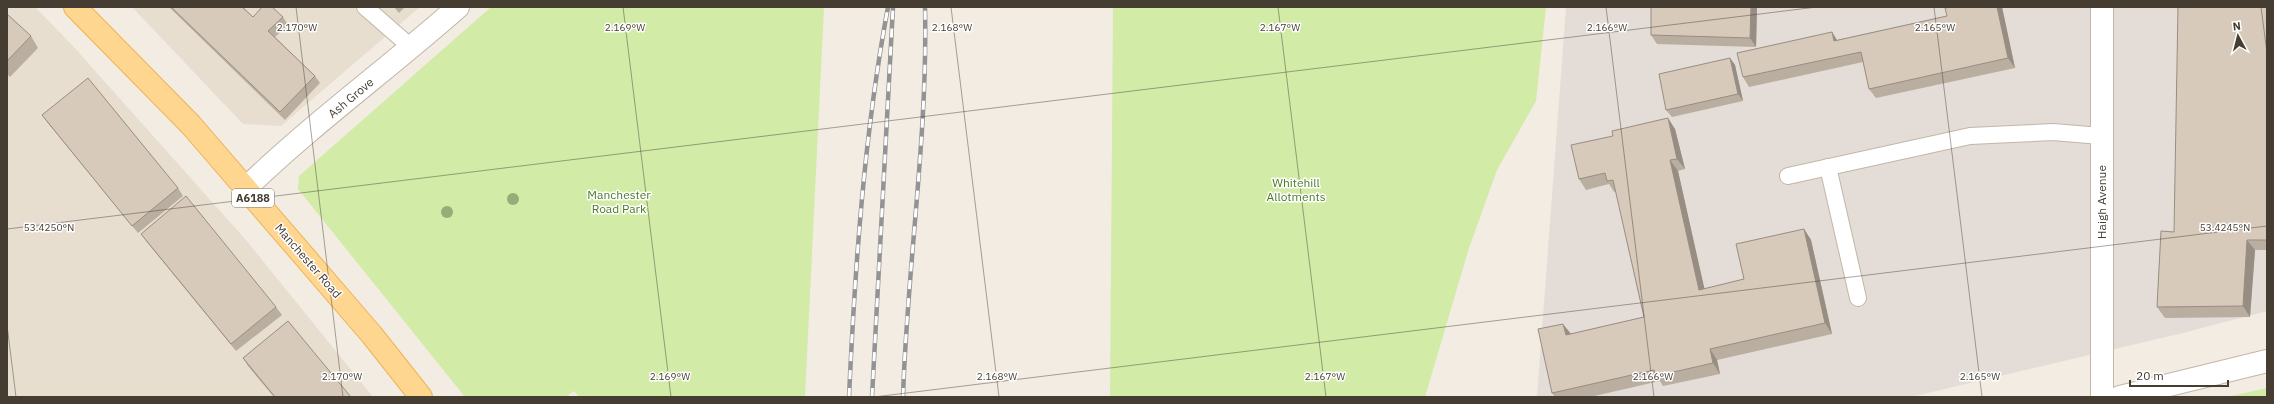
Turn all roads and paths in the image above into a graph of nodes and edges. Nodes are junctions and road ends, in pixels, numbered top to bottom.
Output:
1 (75, 7) edge
2 (365, 7) edge
3 (458, 7) edge
4 (2102, 7) edge
5 (412, 48) junction
6 (2102, 136) junction
7 (1828, 167) junction
8 (1788, 176) dead end
9 (246, 189) junction
10 (1858, 298) dead end
11 (2267, 361) edge
12 (421, 397) edge
13 (2102, 397) edge
14 (2120, 397) edge

1 - 9 main road, Manchester Road / A6188
2 - 5 lane
3 - 5 street, Ash Grove
4 - 6 street, Haigh Avenue
5 - 9 street, Ash Grove
6 - 7 lane
6 - 13 street, Haigh Avenue
7 - 8 lane
7 - 10 lane
9 - 12 main road, Manchester Road / A6188
11 - 14 street

